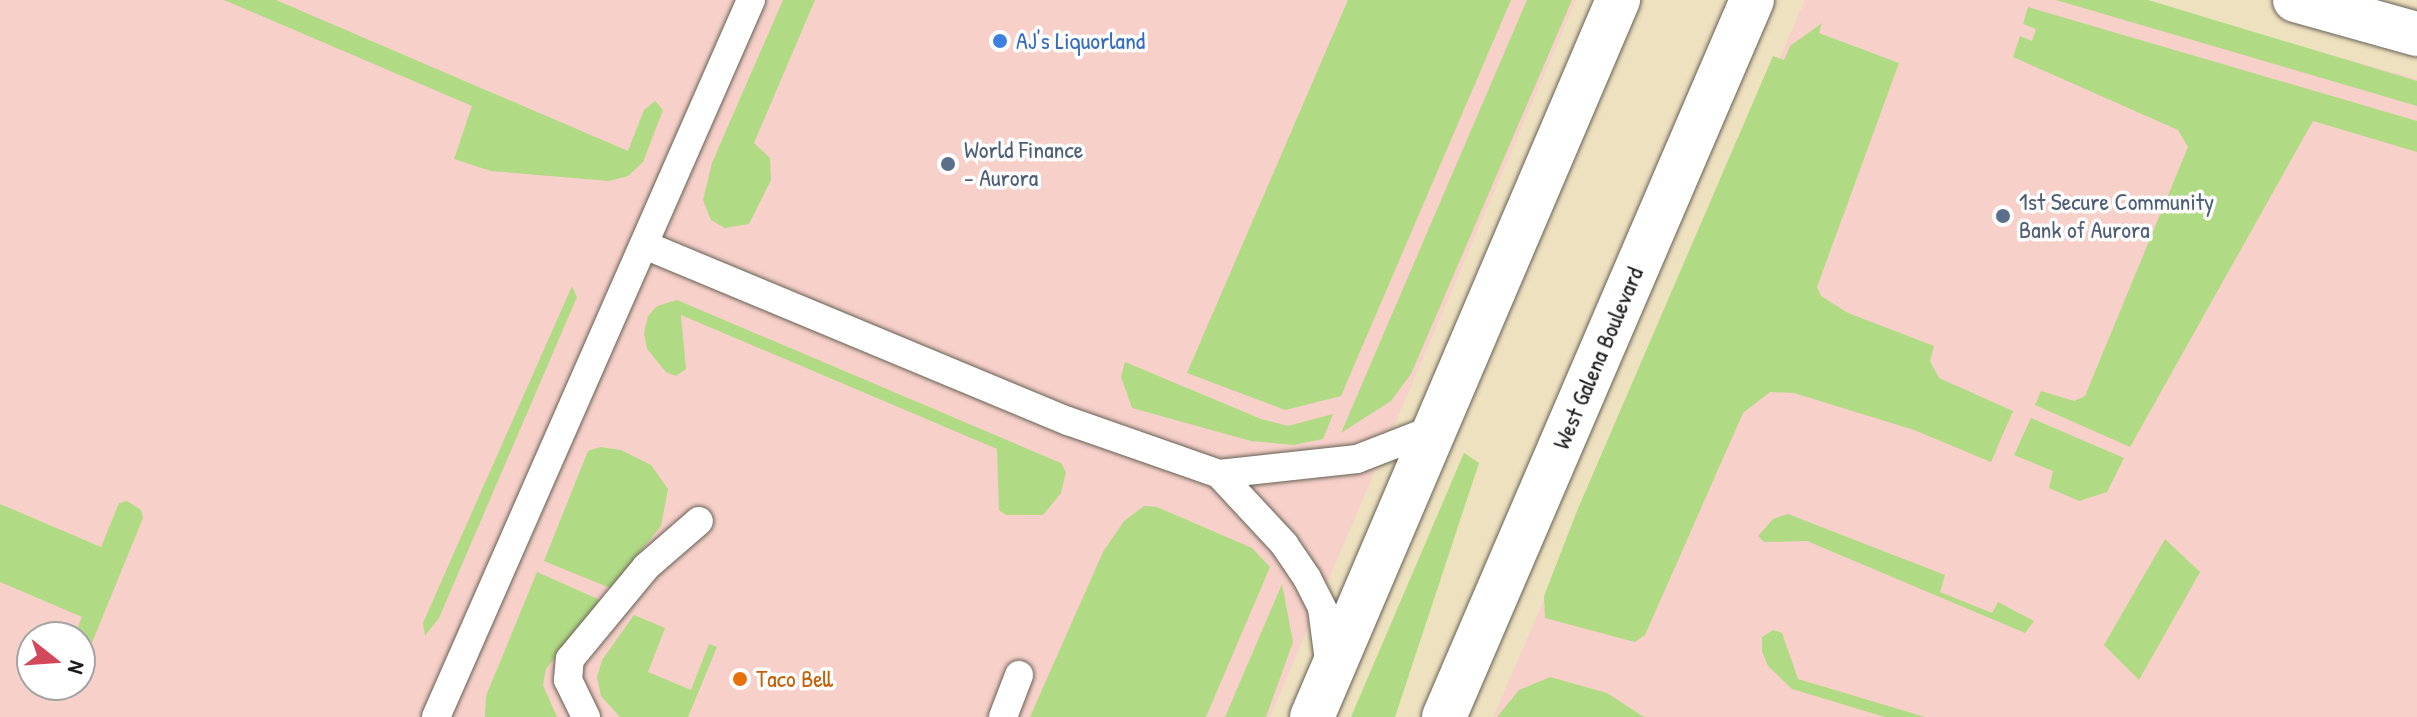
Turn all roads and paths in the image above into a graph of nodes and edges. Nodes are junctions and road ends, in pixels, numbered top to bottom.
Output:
1 (751, 0) edge
2 (1618, 0) edge
3 (1752, 0) edge
4 (2295, 0) edge
5 (2417, 34) edge
6 (647, 246) junction
7 (1437, 428) junction
8 (1219, 474) junction
9 (699, 521) dead end
10 (1331, 674) junction
11 (1019, 675) dead end
12 (436, 717) edge
13 (586, 717) edge
14 (1003, 717) edge
15 (1312, 717) edge
16 (1444, 717) edge

1 - 6 lane
2 - 7 main road
3 - 16 main road, West Galena Boulevard
4 - 5 main road
6 - 8 lane
6 - 12 lane
7 - 8 lane
7 - 10 main road
8 - 10 lane
9 - 13 lane
10 - 15 main road
11 - 14 lane

